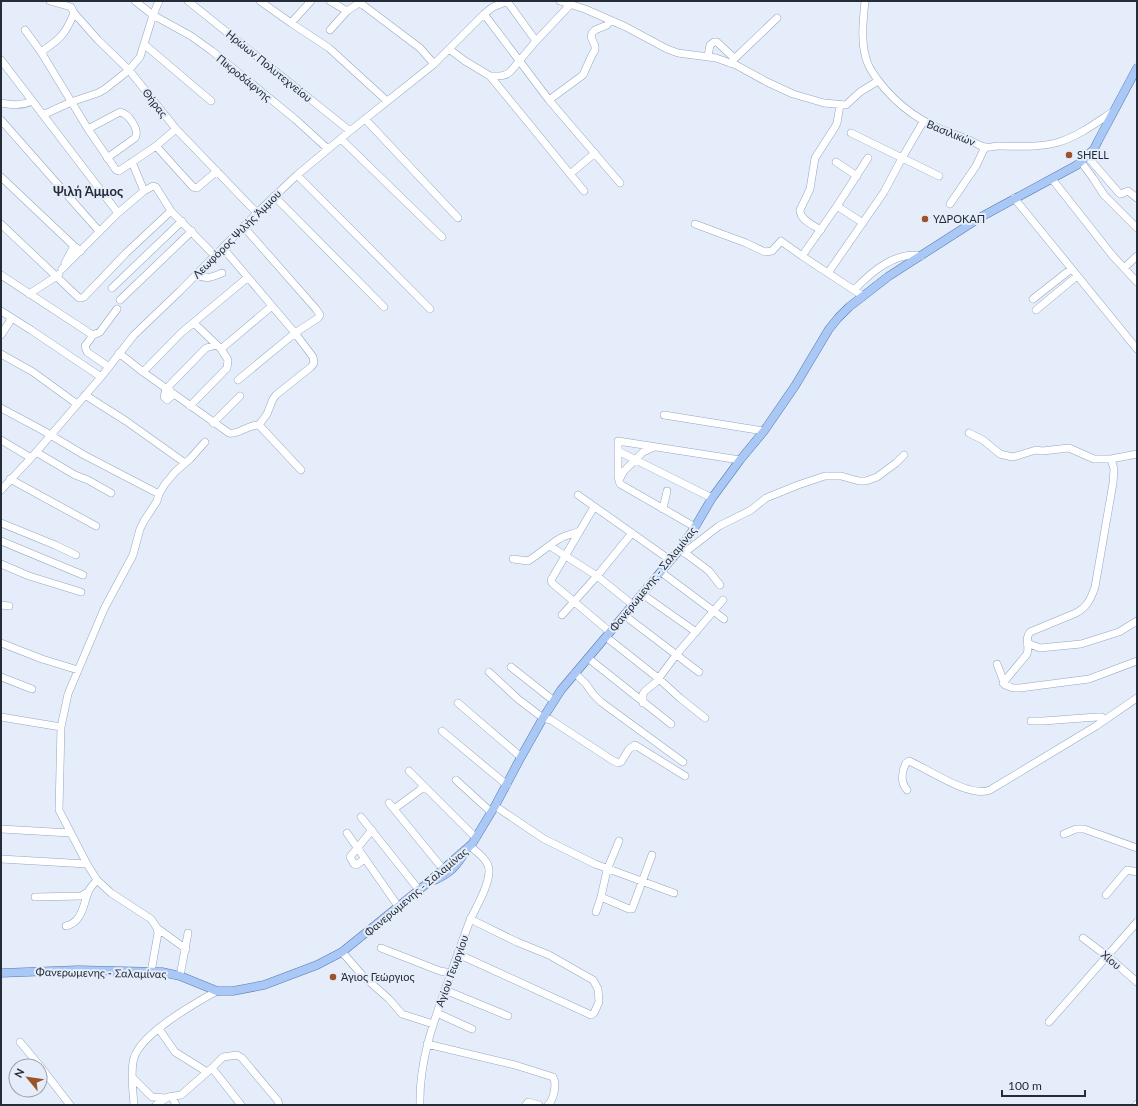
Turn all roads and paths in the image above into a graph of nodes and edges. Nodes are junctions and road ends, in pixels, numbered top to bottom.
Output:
1 (50, 1) edge
2 (75, 1) edge
3 (135, 1) edge
4 (160, 1) edge
5 (188, 1) edge
6 (260, 1) edge
7 (311, 1) edge
8 (330, 1) edge
9 (507, 1) edge
10 (560, 1) edge
11 (864, 1) edge
12 (499, 2) edge
13 (570, 4) junction
14 (72, 10) junction
15 (347, 11) junction
16 (484, 14) junction
17 (153, 15) junction
18 (777, 18) dead end
19 (610, 20) junction
20 (291, 24) junction
21 (25, 30) dead end
22 (330, 30) dead end
23 (536, 41) junction
24 (145, 45) junction
25 (449, 49) junction
26 (41, 52) junction
27 (708, 56) junction
28 (1, 60) edge
29 (519, 60) junction
30 (732, 61) junction
31 (434, 64) junction
32 (1137, 68) edge
33 (129, 70) junction
34 (490, 76) junction
35 (878, 80) junction
36 (1134, 80) edge
37 (549, 100) junction
38 (32, 101) junction
39 (211, 101) dead end
40 (387, 101) junction
41 (71, 102) junction
42 (1, 104) edge
43 (840, 106) junction
44 (1114, 111) junction
45 (43, 115) junction
46 (365, 118) junction
47 (1, 120) edge
48 (923, 122) junction
49 (88, 129) junction
50 (176, 130) junction
51 (350, 130) junction
52 (850, 133) dead end
53 (340, 139) junction
54 (156, 146) junction
55 (985, 148) junction
56 (328, 149) junction
57 (595, 153) junction
58 (1087, 156) junction
59 (107, 158) junction
60 (868, 158) dead end
61 (902, 158) junction
62 (132, 162) junction
63 (836, 162) dead end
64 (1081, 162) junction
65 (216, 171) junction
66 (570, 174) junction
67 (297, 175) junction
68 (857, 176) junction
69 (939, 176) dead end
70 (1, 177) edge
71 (1052, 179) junction
72 (620, 182) dead end
73 (144, 191) junction
74 (584, 191) dead end
75 (274, 196) junction
76 (1014, 198) junction
77 (1137, 198) edge
78 (950, 204) dead end
79 (837, 206) junction
80 (171, 211) junction
81 (118, 213) junction
82 (257, 213) junction
83 (458, 218) dead end
84 (182, 221) junction
85 (863, 223) junction
86 (1, 224) edge
87 (694, 224) dead end
88 (243, 226) junction
89 (1137, 228) edge
90 (821, 230) junction
91 (192, 231) junction
92 (99, 232) junction
93 (442, 236) dead end
94 (74, 246) junction
95 (223, 248) junction
96 (81, 251) junction
97 (215, 256) junction
98 (802, 256) junction
99 (921, 256) junction
100 (1137, 256) edge
101 (62, 268) junction
102 (1124, 268) junction
103 (1071, 269) junction
104 (222, 273) dead end
105 (828, 273) junction
106 (1, 275) edge
107 (196, 275) junction
108 (56, 276) junction
109 (1077, 276) junction
110 (247, 278) junction
111 (1137, 282) edge
112 (112, 288) dead end
113 (854, 290) junction
114 (29, 294) junction
115 (863, 296) junction
116 (120, 300) dead end
117 (1033, 300) dead end
118 (272, 306) junction
119 (384, 307) dead end
120 (117, 309) dead end
121 (430, 309) dead end
122 (1036, 310) dead end
123 (1, 311) edge
124 (12, 318) junction
125 (194, 323) junction
126 (295, 333) junction
127 (1, 335) edge
128 (91, 336) junction
129 (219, 347) junction
130 (1137, 349) edge
131 (119, 353) junction
132 (1, 354) edge
133 (109, 367) junction
134 (143, 372) junction
135 (101, 377) junction
136 (238, 380) dead end
137 (166, 389) junction
138 (85, 395) junction
139 (240, 396) dead end
140 (77, 404) junction
141 (190, 406) junction
142 (1, 408) edge
143 (664, 415) dead end
144 (214, 423) junction
145 (259, 425) junction
146 (764, 431) junction
147 (969, 433) dead end
148 (51, 435) junction
149 (1, 440) edge
150 (205, 442) dead end
151 (654, 447) junction
152 (618, 451) junction
153 (904, 454) dead end
154 (1137, 454) edge
155 (34, 455) junction
156 (1111, 459) junction
157 (637, 460) junction
158 (740, 460) junction
159 (185, 463) junction
160 (302, 470) dead end
161 (6, 480) edge
162 (618, 480) junction
163 (1, 490) edge
164 (667, 491) dead end
165 (111, 492) dead end
166 (159, 494) junction
167 (578, 495) dead end
168 (712, 498) junction
169 (594, 507) junction
170 (663, 509) junction
171 (1, 523) edge
172 (96, 526) dead end
173 (695, 527) junction
174 (580, 531) junction
175 (632, 533) junction
176 (1, 541) edge
177 (550, 546) junction
178 (682, 551) junction
179 (76, 556) dead end
180 (566, 557) junction
181 (513, 559) dead end
182 (670, 560) junction
183 (1, 564) edge
184 (661, 572) junction
185 (83, 575) dead end
186 (597, 576) junction
187 (720, 585) dead end
188 (80, 592) dead end
189 (642, 594) junction
190 (574, 600) junction
191 (723, 600) dead end
192 (1, 605) edge
193 (633, 605) junction
194 (9, 606) dead end
195 (713, 611) junction
196 (562, 615) dead end
197 (624, 615) junction
198 (724, 619) dead end
199 (1137, 621) edge
200 (696, 632) junction
201 (608, 635) junction
202 (1, 643) edge
203 (1027, 643) junction
204 (676, 655) junction
205 (588, 658) junction
206 (1137, 661) edge
207 (997, 664) dead end
208 (511, 667) dead end
209 (78, 670) junction
210 (489, 672) dead end
211 (700, 672) dead end
212 (575, 673) junction
213 (1, 677) edge
214 (658, 678) junction
215 (1003, 683) junction
216 (32, 689) dead end
217 (1137, 698) edge
218 (554, 701) junction
219 (643, 702) junction
220 (458, 703) dead end
221 (1, 717) edge
222 (543, 718) junction
223 (706, 718) dead end
224 (1104, 720) junction
225 (1031, 721) dead end
226 (671, 724) dead end
227 (61, 727) junction
228 (442, 731) dead end
229 (521, 757) junction
230 (683, 762) dead end
231 (409, 771) dead end
232 (685, 776) dead end
233 (456, 780) dead end
234 (507, 785) junction
235 (424, 787) junction
236 (907, 790) dead end
237 (389, 803) dead end
238 (394, 809) junction
239 (493, 809) junction
240 (361, 817) dead end
241 (1, 829) edge
242 (372, 830) junction
243 (70, 833) junction
244 (347, 833) dead end
245 (1064, 834) dead end
246 (476, 838) junction
247 (619, 840) dead end
248 (358, 847) junction
249 (1137, 848) edge
250 (468, 849) junction
251 (652, 855) dead end
252 (1, 859) edge
253 (365, 859) junction
254 (87, 864) junction
255 (444, 869) junction
256 (607, 870) junction
257 (1137, 872) edge
258 (97, 880) junction
259 (641, 882) junction
260 (422, 888) junction
261 (88, 892) junction
262 (674, 893) dead end
263 (1106, 895) dead end
264 (35, 897) dead end
265 (601, 897) junction
266 (398, 906) junction
267 (596, 912) dead end
268 (470, 919) junction
269 (1137, 922) edge
270 (66, 926) dead end
271 (157, 928) junction
272 (188, 933) dead end
273 (1083, 938) dead end
274 (381, 948) dead end
275 (186, 949) junction
276 (342, 952) junction
277 (458, 954) junction
278 (1107, 956) junction
279 (151, 972) junction
280 (1, 973) edge
281 (451, 973) junction
282 (180, 976) junction
283 (1136, 978) edge
284 (445, 990) junction
285 (217, 991) junction
286 (437, 1013) junction
287 (508, 1016) dead end
288 (1049, 1022) dead end
289 (433, 1024) junction
290 (159, 1029) junction
291 (472, 1029) dead end
292 (20, 1042) dead end
293 (427, 1044) junction
294 (33, 1058) edge
295 (210, 1070) junction
296 (48, 1076) edge
297 (133, 1078) junction
298 (170, 1097) junction
299 (70, 1105) edge
300 (134, 1105) edge
301 (156, 1105) edge
302 (176, 1105) edge
303 (241, 1105) edge
304 (279, 1105) edge
305 (420, 1105) edge
306 (526, 1105) edge
307 (539, 1105) edge
308 (548, 1105) edge

1 - 14 street
2 - 14 street
3 - 17 street, Πικροδάφνης
4 - 17 street
5 - 51 street, Ηρώων Πολυτεχνείου
6 - 20 street
7 - 20 street
8 - 15 street
9 - 12 street, Λεωφόρος Ψιλής Άμμου
9 - 23 street
10 - 13 street
11 - 35 street, Βασιλικών
12 - 16 street, Λεωφόρος Ψιλής Άμμου
13 - 19 street
13 - 23 street
14 - 26 street
14 - 33 street, Θήρας
15 - 22 street
15 - 31 street
16 - 25 street, Λεωφόρος Ψιλής Άμμου
16 - 29 street
17 - 24 street
17 - 56 street, Πικροδάφνης
18 - 30 street
19 - 27 street
19 - 37 street
20 - 40 street
21 - 26 street
23 - 29 street
24 - 33 street
24 - 39 street
25 - 31 street, Λεωφόρος Ψιλής Άμμου
25 - 34 street
26 - 41 street
27 - 30 street
27 - 30 street
28 - 38 street
29 - 34 street
29 - 37 street
30 - 43 street
31 - 40 street, Λεωφόρος Ψιλής Άμμου
32 - 36 main road, Φανερωμενης - Σαλαμίνας
33 - 41 street
33 - 50 street, Θήρας
34 - 66 street
35 - 43 street
35 - 48 street, Βασιλικών
36 - 44 main road, Φανερωμενης - Σαλαμίνας
37 - 57 street
38 - 42 street
38 - 45 street
40 - 46 street, Λεωφόρος Ψιλής Άμμου
41 - 45 street
41 - 49 street
43 - 90 street
44 - 55 street, Βασιλικών
44 - 58 main road, Φανερωμενης - Σαλαμίνας
45 - 81 street
46 - 51 street, Λεωφόρος Ψιλής Άμμου
46 - 83 street
47 - 92 street
48 - 55 street, Βασιλικών
48 - 61 street
49 - 59 street
49 - 59 street
50 - 54 street
50 - 65 street, Θήρας
51 - 53 street, Λεωφόρος Ψιλής Άμμου
52 - 61 street
53 - 56 street, Λεωφόρος Ψιλής Άμμου
53 - 93 street
54 - 62 street
54 - 65 street
55 - 78 street
56 - 67 street, Λεωφόρος Ψιλής Άμμου
57 - 66 street
57 - 72 street
58 - 64 main road, Φανερωμενης - Σαλαμίνας
58 - 77 street
59 - 62 street
60 - 68 street
61 - 69 street
61 - 85 street
62 - 73 street
63 - 68 street
64 - 71 main road, Φανερωμενης - Σαλαμίνας
64 - 89 street
65 - 82 street, Θήρας
66 - 74 street
67 - 75 street, Λεωφόρος Ψιλής Άμμου
67 - 121 street
68 - 79 street
70 - 94 street
71 - 76 main road, Φανερωμενης - Σαλαμίνας
71 - 102 street
73 - 80 street
73 - 81 street
75 - 82 street, Λεωφόρος Ψιλής Άμμου
75 - 119 street
76 - 99 main road, Φανερωμενης - Σαλαμίνας
76 - 103 street
79 - 85 street
79 - 90 street
80 - 84 street
80 - 108 street
81 - 92 street
82 - 88 street, Λεωφόρος Ψιλής Άμμου
84 - 91 street
84 - 112 street
85 - 105 street
86 - 108 street
87 - 98 street
88 - 95 street, Λεωφόρος Ψιλής Άμμου
88 - 126 street
90 - 98 street
91 - 97 street
91 - 116 street
92 - 96 street
94 - 96 street
94 - 101 street
95 - 97 street, Λεωφόρος Ψιλής Άμμου
95 - 110 street
96 - 101 street
97 - 107 street, Λεωφόρος Ψιλής Άμμου
98 - 105 street
99 - 113 street
99 - 115 main road, Φανερωμενης - Σαλαμίνας
100 - 102 street
101 - 108 street
102 - 111 street
103 - 109 street
103 - 117 street
104 - 107 street
105 - 113 street
106 - 114 street
107 - 131 street, Λεωφόρος Ψιλής Άμμου
108 - 114 street
109 - 122 street
109 - 130 street
110 - 118 street
110 - 125 street
113 - 115 street
114 - 128 street
115 - 146 main road, Φανερωμενης - Σαλαμίνας
118 - 126 street
118 - 129 street
120 - 128 street
123 - 124 street
124 - 127 street
124 - 135 street
125 - 129 street
125 - 134 street
126 - 136 street
126 - 145 street
128 - 133 street
129 - 137 street
129 - 141 street
131 - 133 street, Λεωφόρος Ψιλής Άμμου
131 - 134 street
132 - 140 street
133 - 135 street, Λεωφόρος Ψιλής Άμμου
134 - 137 street
135 - 138 street, Λεωφόρος Ψιλής Άμμου
137 - 141 street
138 - 140 street, Λεωφόρος Ψιλής Άμμου
138 - 159 street
139 - 144 street
140 - 148 street, Λεωφόρος Ψιλής Άμμου
141 - 144 street
142 - 148 street
143 - 146 street
144 - 145 street
145 - 160 street
146 - 158 main road, Φανερωμενης - Σαλαμίνας
147 - 156 street
148 - 155 street, Λεωφόρος Ψιλής Άμμου
148 - 166 street
149 - 155 street
150 - 159 street
151 - 152 street
151 - 157 street
151 - 158 street
152 - 157 street
152 - 162 street
153 - 178 street
154 - 156 street
155 - 161 street, Λεωφόρος Ψιλής Άμμου
155 - 165 street
156 - 203 street
157 - 162 street
157 - 168 street
158 - 168 main road, Φανερωμενης - Σαλαμίνας
159 - 166 street
161 - 163 street, Λεωφόρος Ψιλής Άμμου
161 - 172 street
162 - 170 street
164 - 170 street
166 - 209 street
167 - 169 street
168 - 173 main road, Φανερωμενης - Σαλαμίνας
169 - 174 street
169 - 175 street
170 - 173 street
171 - 179 street
173 - 178 main road, Φανερωμενης - Σαλαμίνας
174 - 177 street
174 - 180 street
175 - 182 street
175 - 186 street
176 - 185 street
177 - 180 street
177 - 181 street
178 - 182 main road, Φανερωμενης - Σαλαμίνας
178 - 187 street
180 - 186 street
180 - 190 street
182 - 184 main road, Φανερωμενης - Σαλαμίνας
183 - 188 street
184 - 189 main road, Φανερωμενης - Σαλαμίνας
184 - 195 street
186 - 190 street
186 - 193 street
189 - 193 main road, Φανερωμενης - Σαλαμίνας
189 - 200 street
190 - 196 street
190 - 201 street
191 - 195 street
192 - 194 street
193 - 197 main road, Φανερωμενης - Σαλαμίνας
195 - 198 street
195 - 200 street
197 - 201 main road, Φανερωμενης - Σαλαμίνας
197 - 204 street
199 - 203 street
200 - 204 street
201 - 205 main road, Φανερωμενης - Σαλαμίνας
201 - 214 street
202 - 209 street
203 - 215 street
204 - 211 street
204 - 214 street
205 - 212 main road, Φανερωμενης - Σαλαμίνας
205 - 219 street
206 - 215 street
207 - 215 street
208 - 218 street
209 - 227 street
210 - 222 street
212 - 218 main road, Φανερωμενης - Σαλαμίνας
212 - 230 street
213 - 216 street
214 - 219 street
214 - 223 street
217 - 224 street
218 - 222 main road, Φανερωμενης - Σαλαμίνας
219 - 226 street
220 - 229 street
221 - 227 street
222 - 229 main road, Φανερωμενης - Σαλαμίνας
222 - 232 street
224 - 225 street
224 - 236 street
227 - 243 street
228 - 234 street
229 - 234 main road, Φανερωμενης - Σαλαμίνας
231 - 235 street
233 - 239 street
234 - 239 main road, Φανερωμενης - Σαλαμίνας
235 - 238 street
235 - 246 street
237 - 238 street
238 - 255 street
239 - 246 main road, Φανερωμενης - Σαλαμίνας
239 - 256 street
240 - 242 street
241 - 243 street
242 - 248 street
242 - 260 street
243 - 254 street
244 - 248 street
245 - 249 street
246 - 250 main road, Φανερωμενης - Σαλαμίνας
247 - 256 street
248 - 253 street
248 - 253 street
250 - 255 main road, Φανερωμενης - Σαλαμίνας
250 - 260 main road
250 - 268 street, Αγίου Γεωργίου
251 - 259 street
252 - 254 street
253 - 266 street
254 - 258 street
255 - 260 main road, Φανερωμενης - Σαλαμίνας
256 - 259 street
256 - 265 street
257 - 263 street
258 - 261 street
258 - 271 street
259 - 262 street
259 - 265 street
260 - 266 main road, Φανερωμενης - Σαλαμίνας
261 - 264 street
261 - 270 street
265 - 267 street
266 - 276 main road, Φανερωμενης - Σαλαμίνας
268 - 277 street, Αγίου Γεωργίου
268 - 277 street
269 - 278 street
271 - 275 street
271 - 279 street
272 - 275 street
273 - 278 street, Χίου
274 - 281 street
275 - 282 street
276 - 285 main road, Φανερωμενης - Σαλαμίνας
276 - 289 street
277 - 281 street, Αγίου Γεωργίου
278 - 283 street, Χίου
278 - 288 street
279 - 280 main road, Φανερωμενης - Σαλαμίνας
279 - 282 main road, Φανερωμενης - Σαλαμίνας
281 - 284 street, Αγίου Γεωργίου
282 - 285 main road, Φανερωμενης - Σαλαμίνας
284 - 286 street, Αγίου Γεωργίου
284 - 287 street
285 - 290 street
286 - 289 street, Αγίου Γεωργίου
286 - 291 street
289 - 293 street, Αγίου Γεωργίου
290 - 295 street
290 - 297 street
292 - 294 street
293 - 305 street, Αγίου Γεωργίου
293 - 308 street
295 - 298 street
295 - 303 street
295 - 304 street
296 - 299 street
297 - 298 street
297 - 300 street
298 - 301 street
298 - 302 street
306 - 307 street

